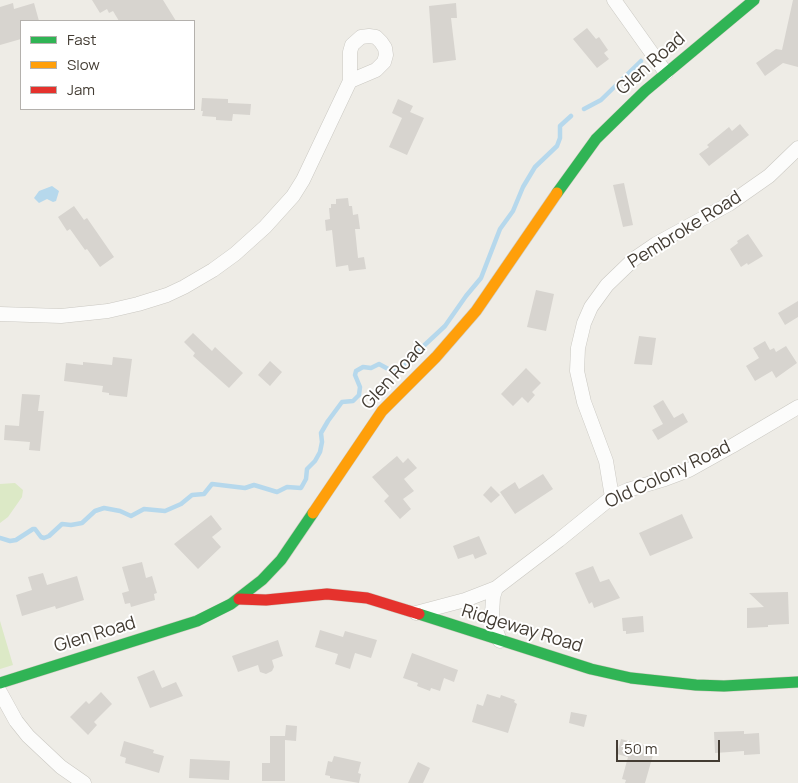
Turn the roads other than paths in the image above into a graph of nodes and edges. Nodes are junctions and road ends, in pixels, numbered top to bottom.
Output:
1 (614, 0) edge
2 (754, 0) edge
3 (666, 73) junction
4 (350, 81) dead end
5 (798, 148) edge
6 (0, 314) edge
7 (798, 407) edge
8 (612, 497) junction
9 (496, 588) junction
10 (239, 599) junction
11 (415, 613) junction
12 (500, 641) junction
13 (798, 682) edge
14 (0, 683) edge
15 (0, 692) edge
16 (84, 783) edge

1 - 3 street
2 - 3 street, Glen Road
3 - 10 street, Glen Road
4 - 6 street
5 - 8 street, Pembroke Road
7 - 8 street, Old Colony Road
8 - 9 street, Old Colony Road
9 - 11 street, Old Colony Road
9 - 12 street
10 - 11 street, Ridgeway Road
10 - 14 street, Glen Road
11 - 12 street, Ridgeway Road
12 - 13 street, Ridgeway Road
15 - 16 street

